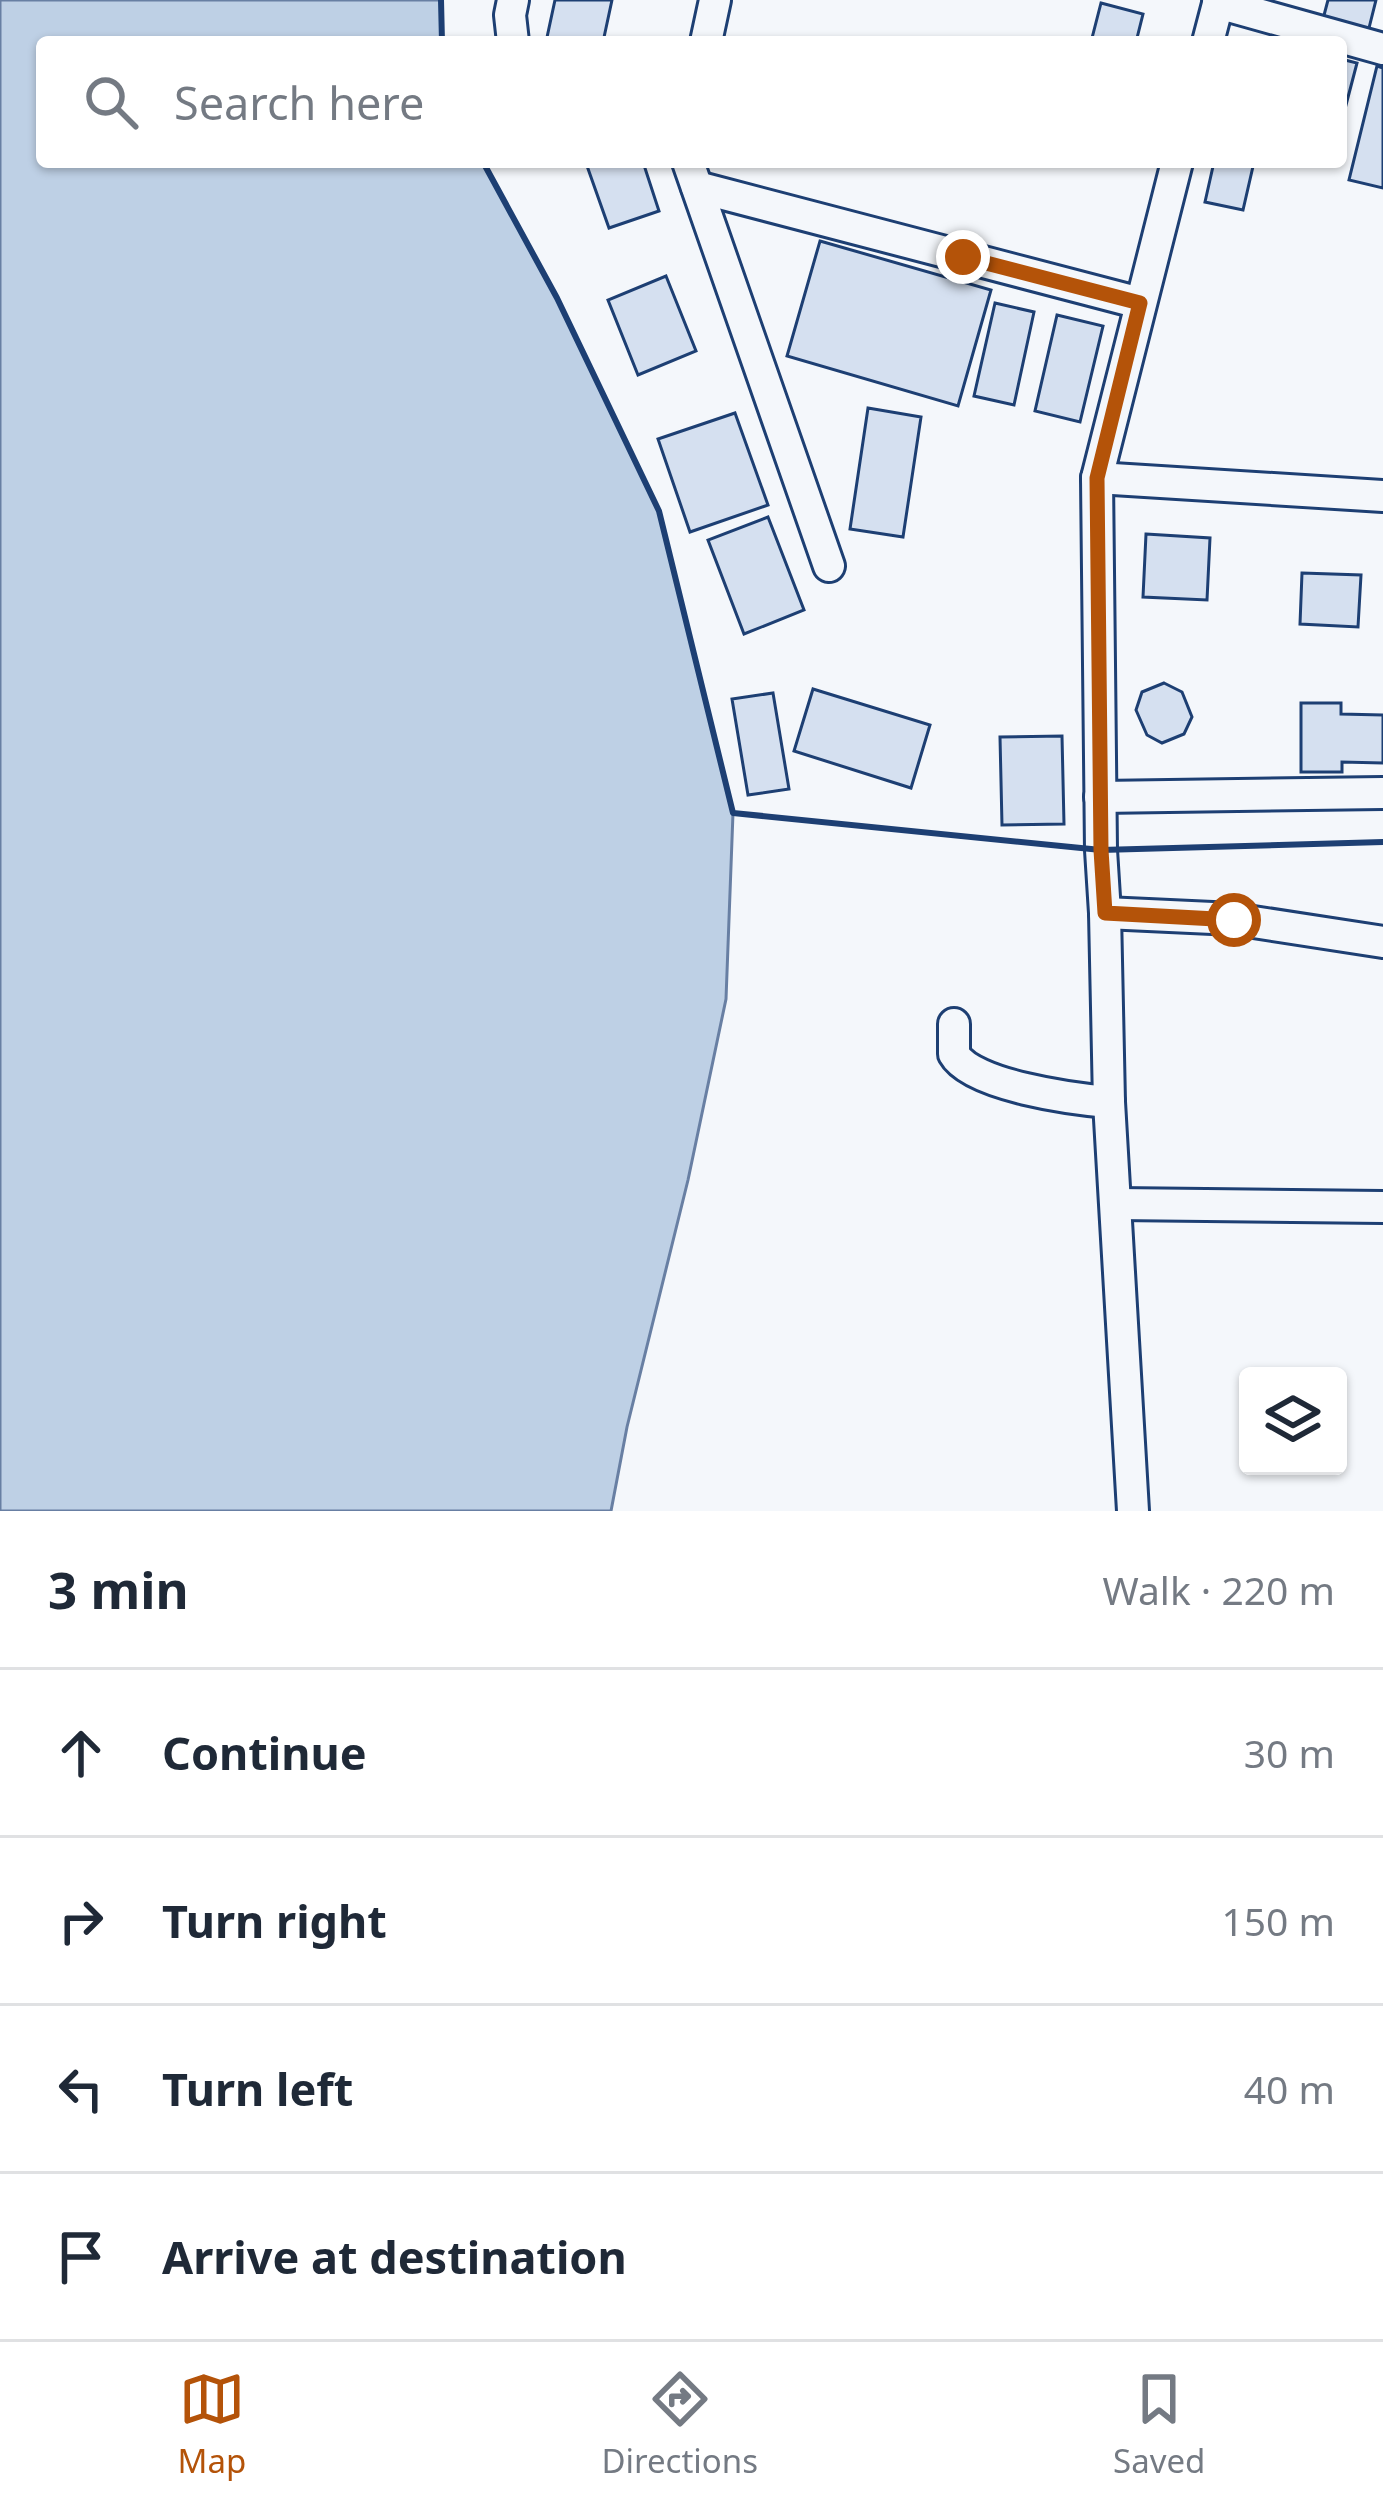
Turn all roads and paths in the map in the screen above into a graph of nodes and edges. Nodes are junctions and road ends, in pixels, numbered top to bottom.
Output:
1 (513, 0) edge
2 (715, 0) edge
3 (1218, 1) edge
4 (512, 36) edge
5 (707, 36) edge
6 (1209, 36) edge
7 (1338, 36) edge
8 (1347, 39) edge
9 (1383, 49) edge
10 (1175, 168) edge
11 (692, 174) edge
12 (1140, 303) junction
13 (1097, 478) junction
14 (1383, 496) edge
15 (829, 566) dead end
16 (1383, 794) edge
17 (1100, 797) junction
18 (1105, 913) junction
19 (1383, 943) edge
20 (954, 1024) dead end
21 (1109, 1102) junction
22 (1117, 1204) junction
23 (1383, 1207) edge
24 (1133, 1511) edge

1 - 4 street
2 - 5 street
3 - 6 street
3 - 7 street
8 - 9 street
10 - 12 street
11 - 12 street
11 - 15 street
12 - 13 street
13 - 14 street
13 - 17 street
16 - 17 street
17 - 18 street
18 - 19 street
18 - 21 street
20 - 21 street
21 - 22 street
22 - 23 street
22 - 24 street

